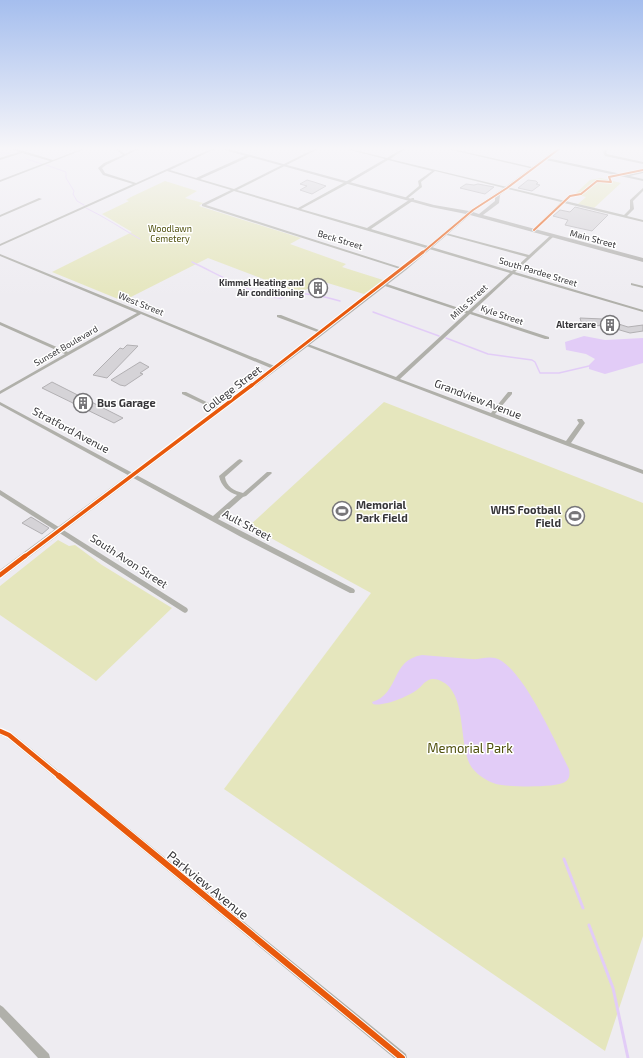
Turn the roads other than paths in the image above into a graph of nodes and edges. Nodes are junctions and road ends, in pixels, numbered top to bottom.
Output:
1 (103, 198) edge
2 (217, 198) edge
3 (262, 198) edge
4 (318, 198) edge
5 (409, 198) edge
6 (490, 198) edge
7 (497, 198) edge
8 (548, 198) edge
9 (634, 198) edge
10 (40, 199) dead end
11 (413, 199) junction
12 (563, 202) junction
13 (298, 209) junction
14 (470, 213) junction
15 (0, 216) edge
16 (479, 216) junction
17 (624, 217) junction
18 (643, 222) edge
19 (367, 230) junction
20 (534, 230) junction
21 (445, 234) junction
22 (552, 236) junction
23 (0, 244) edge
24 (429, 248) junction
25 (0, 255) edge
26 (530, 257) junction
27 (643, 260) edge
28 (404, 269) junction
29 (513, 272) junction
30 (383, 284) junction
31 (632, 284) dead end
32 (643, 287) edge
33 (643, 311) edge
34 (140, 312) junction
35 (470, 312) junction
36 (278, 316) dead end
37 (0, 323) edge
38 (322, 332) junction
39 (547, 338) dead end
40 (306, 345) junction
41 (68, 354) junction
42 (275, 368) junction
43 (397, 379) junction
44 (184, 393) dead end
45 (510, 393) dead end
46 (0, 394) edge
47 (0, 403) edge
48 (220, 410) junction
49 (492, 415) junction
50 (580, 420) dead end
51 (568, 444) junction
52 (240, 461) dead end
53 (643, 472) edge
54 (269, 473) dead end
55 (134, 474) junction
56 (0, 492) edge
57 (241, 495) junction
58 (214, 519) junction
59 (61, 529) junction
60 (0, 575) edge
61 (352, 591) dead end
62 (186, 610) dead end
63 (0, 731) edge
64 (0, 1010) edge
65 (45, 1058) edge
66 (402, 1058) edge

1 - 23 street
2 - 28 street, Beck Street
3 - 13 street, South Pardee Street
4 - 13 street
5 - 11 main road, Main Street
6 - 14 main road, College Street
7 - 16 main road
8 - 12 street
9 - 17 street
10 - 15 street
11 - 14 main road, Main Street
11 - 19 street
12 - 17 street
12 - 20 street
13 - 19 street, South Pardee Street
14 - 16 main road, Main Street
14 - 21 main road, College Street
16 - 20 main road, Main Street
17 - 18 street
19 - 24 street, South Pardee Street
20 - 22 main road, Main Street
21 - 24 main road, College Street
21 - 26 street
22 - 26 street, Mills Street
22 - 27 main road, Main Street
24 - 28 main road, College Street
24 - 29 street, South Pardee Street
25 - 34 street, West Street
26 - 29 street, Mills Street
28 - 30 main road, College Street
29 - 33 street, South Pardee Street
29 - 35 street, Mills Street
30 - 35 street, Kyle Street
30 - 38 main road, College Street
31 - 32 street
34 - 41 street, Sunset Boulevard
34 - 42 street, West Street
35 - 39 street, Kyle Street
35 - 43 street, Mills Street
36 - 38 street
37 - 41 street
38 - 40 main road, College Street
40 - 42 main road, College Street
40 - 43 street, Grandview Avenue
41 - 46 street, Sunset Boulevard
42 - 48 main road, College Street
43 - 49 street, Grandview Avenue
44 - 48 street
45 - 49 street
47 - 55 street, Stratford Avenue
48 - 55 main road, College Street
49 - 51 street, Grandview Avenue
50 - 51 street
51 - 53 street, Grandview Avenue
52 - 57 street
54 - 57 street
55 - 58 street, Ault Street
55 - 59 main road, College Street
56 - 59 street, South Avon Street
57 - 58 street
58 - 61 street, Ault Street
59 - 60 main road, College Street
59 - 62 street, South Avon Street
63 - 66 street, Parkview Avenue
64 - 65 street

